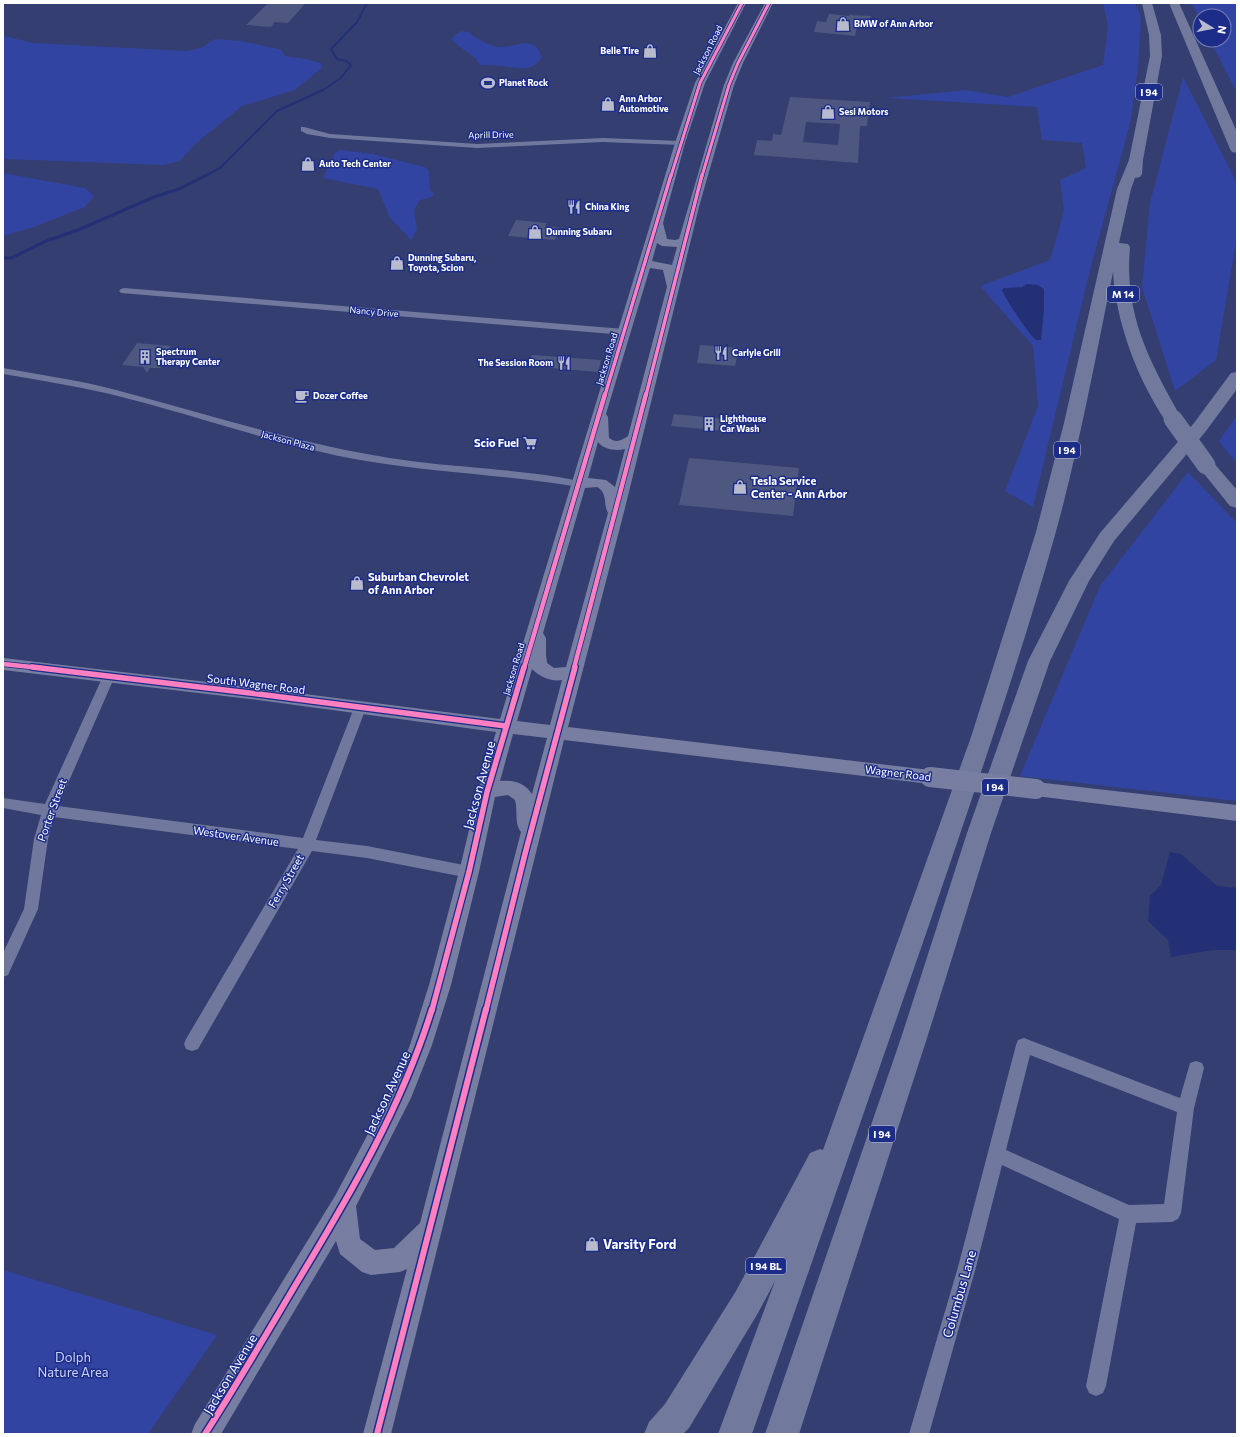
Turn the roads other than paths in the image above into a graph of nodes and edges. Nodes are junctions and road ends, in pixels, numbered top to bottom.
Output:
1 (742, 3) edge
2 (769, 3) edge
3 (1147, 3) edge
4 (1174, 3) edge
5 (728, 28) junction
6 (751, 36) junction
7 (707, 70) junction
8 (729, 85) junction
9 (1228, 126) junction
10 (304, 129) dead end
11 (1237, 139) edge
12 (680, 143) junction
13 (1237, 150) edge
14 (1136, 160) junction
15 (657, 223) junction
16 (685, 241) junction
17 (645, 264) junction
18 (673, 287) junction
19 (124, 291) dead end
20 (624, 332) junction
21 (3, 371) edge
22 (1237, 377) edge
23 (600, 410) junction
24 (635, 438) junction
25 (579, 484) junction
26 (1237, 502) edge
27 (614, 521) junction
28 (539, 615) junction
29 (3, 664) edge
30 (575, 670) junction
31 (108, 676) junction
32 (360, 708) junction
33 (506, 726) junction
34 (558, 732) junction
35 (487, 792) junction
36 (3, 803) edge
37 (49, 811) junction
38 (1237, 813) edge
39 (307, 846) junction
40 (526, 850) junction
41 (469, 872) junction
42 (3, 970) edge
43 (192, 1044) dead end
44 (1196, 1068) dead end
45 (858, 1091) junction
46 (1186, 1108) junction
47 (996, 1154) junction
48 (344, 1205) junction
49 (1129, 1214) junction
50 (430, 1230) junction
51 (1096, 1386) dead end
52 (206, 1434) edge
53 (377, 1434) edge
54 (661, 1434) edge
55 (735, 1434) edge
56 (782, 1434) edge
57 (920, 1434) edge

1 - 5 main road, Jackson Road
2 - 6 main road
3 - 14 highway, I 94
4 - 9 highway
5 - 6 main road
5 - 7 main road, Jackson Road
6 - 8 main road
7 - 8 main road
7 - 12 main road, Jackson Road
8 - 16 main road
9 - 11 highway
9 - 13 highway
10 - 12 street, Aprill Drive
12 - 15 main road, Jackson Road
14 - 26 highway, M 14, bridge
14 - 45 highway, I 94
15 - 16 main road
15 - 17 main road, Jackson Road
16 - 18 main road
17 - 18 main road
17 - 20 main road, Jackson Road
18 - 24 main road
19 - 20 street, Nancy Drive
20 - 23 main road, Jackson Road
21 - 25 street, Jackson Plaza
22 - 56 highway, I 94
23 - 24 main road
23 - 25 main road, Jackson Road
24 - 27 main road
25 - 27 main road
25 - 28 main road, Jackson Road
27 - 30 main road
28 - 30 main road
28 - 33 main road, Jackson Road
29 - 31 main road, South Wagner Road
30 - 34 main road
31 - 32 main road, South Wagner Road
31 - 37 street, Porter Street
32 - 33 main road, South Wagner Road
32 - 39 street, Ferry Street
33 - 34 main road, South Wagner Road
33 - 35 main road, Jackson Avenue
34 - 38 main road, Wagner Road, bridge
34 - 40 main road
35 - 40 main road
35 - 41 main road, Jackson Avenue
36 - 37 street, Westover Avenue
37 - 39 street, Westover Avenue
37 - 42 street, Porter Street
39 - 41 street, Westover Avenue
39 - 43 street, Ferry Street
40 - 50 main road
41 - 48 main road, Jackson Avenue
44 - 46 street
45 - 54 highway, I 94 BL
45 - 55 highway, I 94
46 - 47 street, Columbus Lane
46 - 49 street
47 - 49 street
47 - 57 street, Columbus Lane
48 - 50 main road
48 - 52 main road, Jackson Avenue
49 - 51 street
50 - 53 main road

